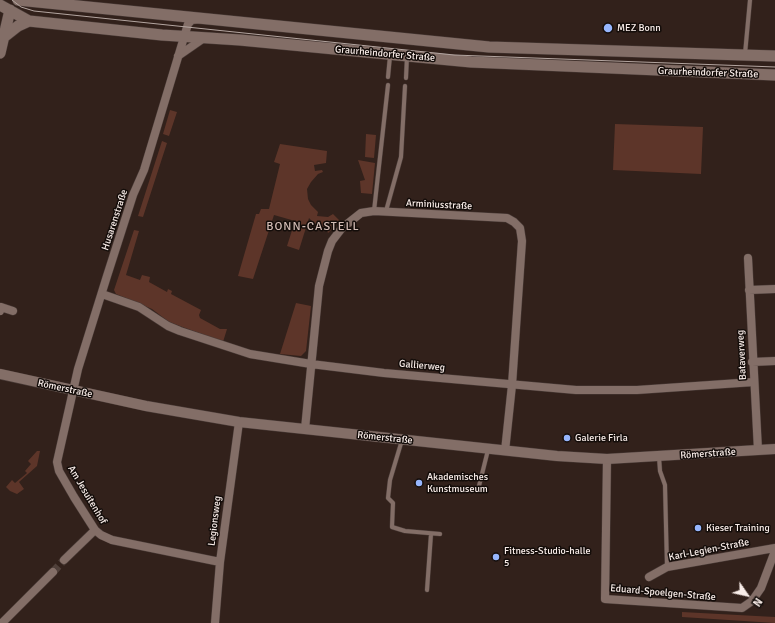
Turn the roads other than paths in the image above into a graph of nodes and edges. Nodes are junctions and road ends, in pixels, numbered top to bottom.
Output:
1 (18, 0) edge
2 (750, 0) edge
3 (45, 1) edge
4 (5, 5) edge
5 (179, 16) junction
6 (203, 19) junction
7 (29, 21) junction
8 (188, 24) junction
9 (4, 37) junction
10 (184, 37) junction
11 (204, 38) junction
12 (0, 53) edge
13 (390, 55) junction
14 (745, 55) junction
15 (178, 56) junction
16 (407, 56) junction
17 (775, 56) edge
18 (775, 75) edge
19 (388, 77) dead end
20 (406, 78) dead end
21 (388, 85) dead end
22 (406, 86) dead end
23 (374, 211) junction
24 (386, 212) junction
25 (748, 258) dead end
26 (775, 289) edge
27 (749, 290) junction
28 (102, 294) junction
29 (0, 311) edge
30 (13, 311) dead end
31 (775, 361) edge
32 (752, 362) junction
33 (311, 364) junction
34 (0, 374) edge
35 (754, 382) junction
36 (512, 385) junction
37 (72, 390) junction
38 (239, 422) junction
39 (305, 429) junction
40 (402, 440) junction
41 (488, 449) junction
42 (775, 449) edge
43 (758, 450) junction
44 (505, 451) junction
45 (660, 457) junction
46 (607, 459) junction
47 (478, 490) dead end
48 (95, 530) junction
49 (431, 534) junction
50 (440, 534) dead end
51 (775, 549) edge
52 (64, 560) tunnel mouth
53 (220, 562) junction
54 (667, 567) junction
55 (53, 572) tunnel mouth
56 (649, 576) dead end
57 (427, 590) dead end
58 (2, 623) edge
59 (215, 623) edge

1 - 3 main road, Graurheindorfer Straße
2 - 14 lane
3 - 5 main road, Graurheindorfer Straße
4 - 7 main road, Graurheindorfer Straße
4 - 9 main road
5 - 6 main road, Graurheindorfer Straße
5 - 8 street
6 - 8 street
6 - 14 main road, Graurheindorfer Straße
7 - 9 main road
7 - 10 main road, Graurheindorfer Straße
8 - 10 street, Husarenstraße
9 - 12 main road
10 - 11 main road, Graurheindorfer Straße
10 - 15 street, Husarenstraße
11 - 13 main road, Graurheindorfer Straße
11 - 15 street
13 - 16 main road, Graurheindorfer Straße
13 - 19 lane
14 - 17 main road, Graurheindorfer Straße
15 - 28 street, Husarenstraße
16 - 18 main road, Graurheindorfer Straße
16 - 20 lane
21 - 23 lane
22 - 24 lane
23 - 24 street, Arminiusstraße
23 - 33 street, Arminiusstraße
24 - 36 street, Arminiusstraße
25 - 27 street, Bataverweg
26 - 27 street
27 - 32 street, Bataverweg
28 - 33 street, Gallierweg
28 - 37 street, Husarenstraße
29 - 30 street
31 - 32 street
32 - 35 street, Bataverweg
33 - 36 street, Gallierweg
33 - 39 street, Arminiusstraße
34 - 37 street, Römerstraße
35 - 36 street, Gallierweg
35 - 43 street, Bataverweg
36 - 44 street, Arminiusstraße
37 - 38 street, Römerstraße
37 - 48 street, Am Jesuitenhof
38 - 39 street, Römerstraße
38 - 53 street, Legionsweg
39 - 40 street, Römerstraße
40 - 41 street, Römerstraße
40 - 49 lane
41 - 44 street, Römerstraße
41 - 47 lane
42 - 43 street, Römerstraße
43 - 45 street, Römerstraße
44 - 46 street, Römerstraße
45 - 46 street, Römerstraße
45 - 54 lane
46 - 51 street, Eduard-Spoelgen-Straße
48 - 52 street
48 - 53 street, Am Jesuitenhof
49 - 50 lane
49 - 57 lane
51 - 54 street, Karl-Legien-Straße
53 - 59 street, Legionsweg
54 - 56 street, Karl-Legien-Straße
55 - 58 street

